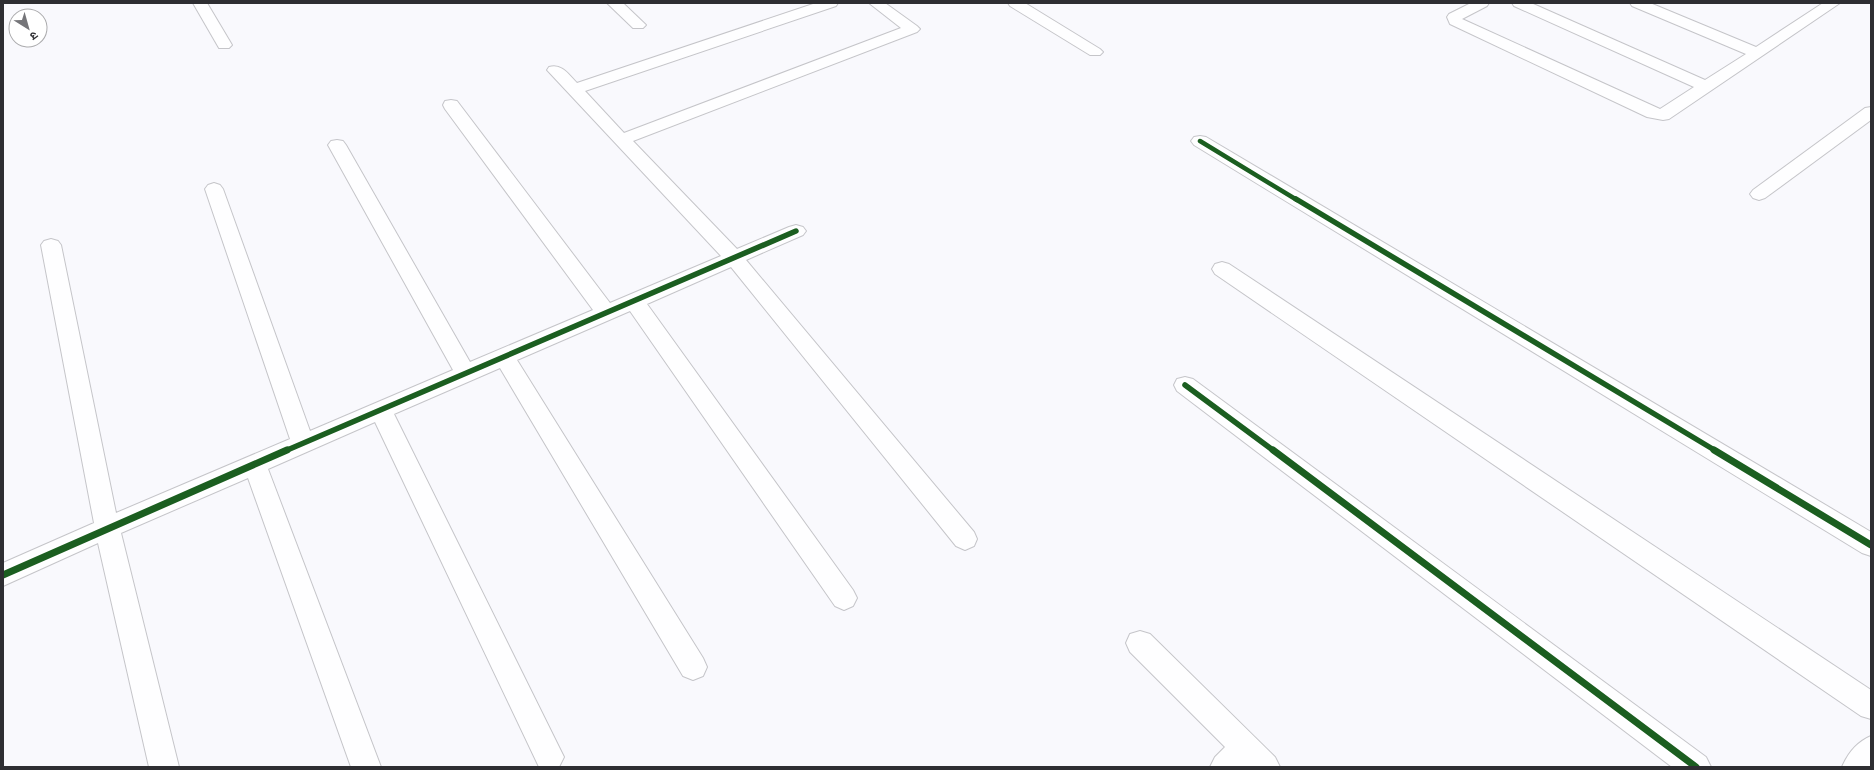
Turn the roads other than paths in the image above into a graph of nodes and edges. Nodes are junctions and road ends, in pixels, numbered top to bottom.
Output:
1 (200, 3) edge
2 (614, 3) edge
3 (830, 3) edge
4 (876, 3) edge
5 (1015, 3) edge
6 (1482, 3) edge
7 (1519, 3) edge
8 (1637, 3) edge
9 (1833, 3) edge
10 (638, 24) dead end
11 (224, 45) dead end
12 (1094, 52) dead end
13 (1758, 53) junction
14 (555, 70) dead end
15 (1707, 87) junction
16 (573, 90) junction
17 (451, 105) dead end
18 (1871, 112) edge
19 (1852, 126) junction
20 (1871, 134) edge
21 (621, 140) junction
22 (1200, 141) dead end
23 (336, 145) dead end
24 (214, 189) dead end
25 (1759, 194) dead end
26 (796, 231) dead end
27 (51, 245) dead end
28 (734, 258) junction
29 (1222, 269) dead end
30 (634, 301) junction
31 (606, 313) junction
32 (504, 357) junction
33 (466, 374) junction
34 (1185, 385) dead end
35 (381, 411) junction
36 (303, 444) junction
37 (255, 465) junction
38 (107, 528) junction
39 (965, 539) dead end
40 (1871, 545) edge
41 (3, 575) edge
42 (844, 598) dead end
43 (1140, 643) dead end
44 (694, 667) dead end
45 (1871, 706) edge
46 (1871, 750) edge
47 (549, 757) dead end
48 (1255, 758) edge
49 (164, 767) edge
50 (366, 767) edge
51 (1225, 767) edge
52 (1696, 767) edge
53 (1857, 767) edge

1 - 11 street
2 - 10 street
3 - 16 street
4 - 21 street
5 - 12 street
6 - 15 street
7 - 15 street
8 - 13 street
9 - 13 street
13 - 15 street
14 - 16 street
16 - 21 street
17 - 31 street
18 - 19 street
19 - 20 street
19 - 25 street
21 - 28 street
22 - 40 street
23 - 33 street
24 - 36 street
26 - 28 street
27 - 38 street
28 - 30 street
28 - 39 street
29 - 45 street
30 - 31 street
30 - 42 street
31 - 32 street
32 - 33 street
32 - 44 street
33 - 35 street
34 - 52 street
35 - 36 street
35 - 47 street
36 - 37 street
37 - 38 street
37 - 50 street
38 - 41 street
38 - 49 street
43 - 48 street
46 - 53 street
48 - 51 street

